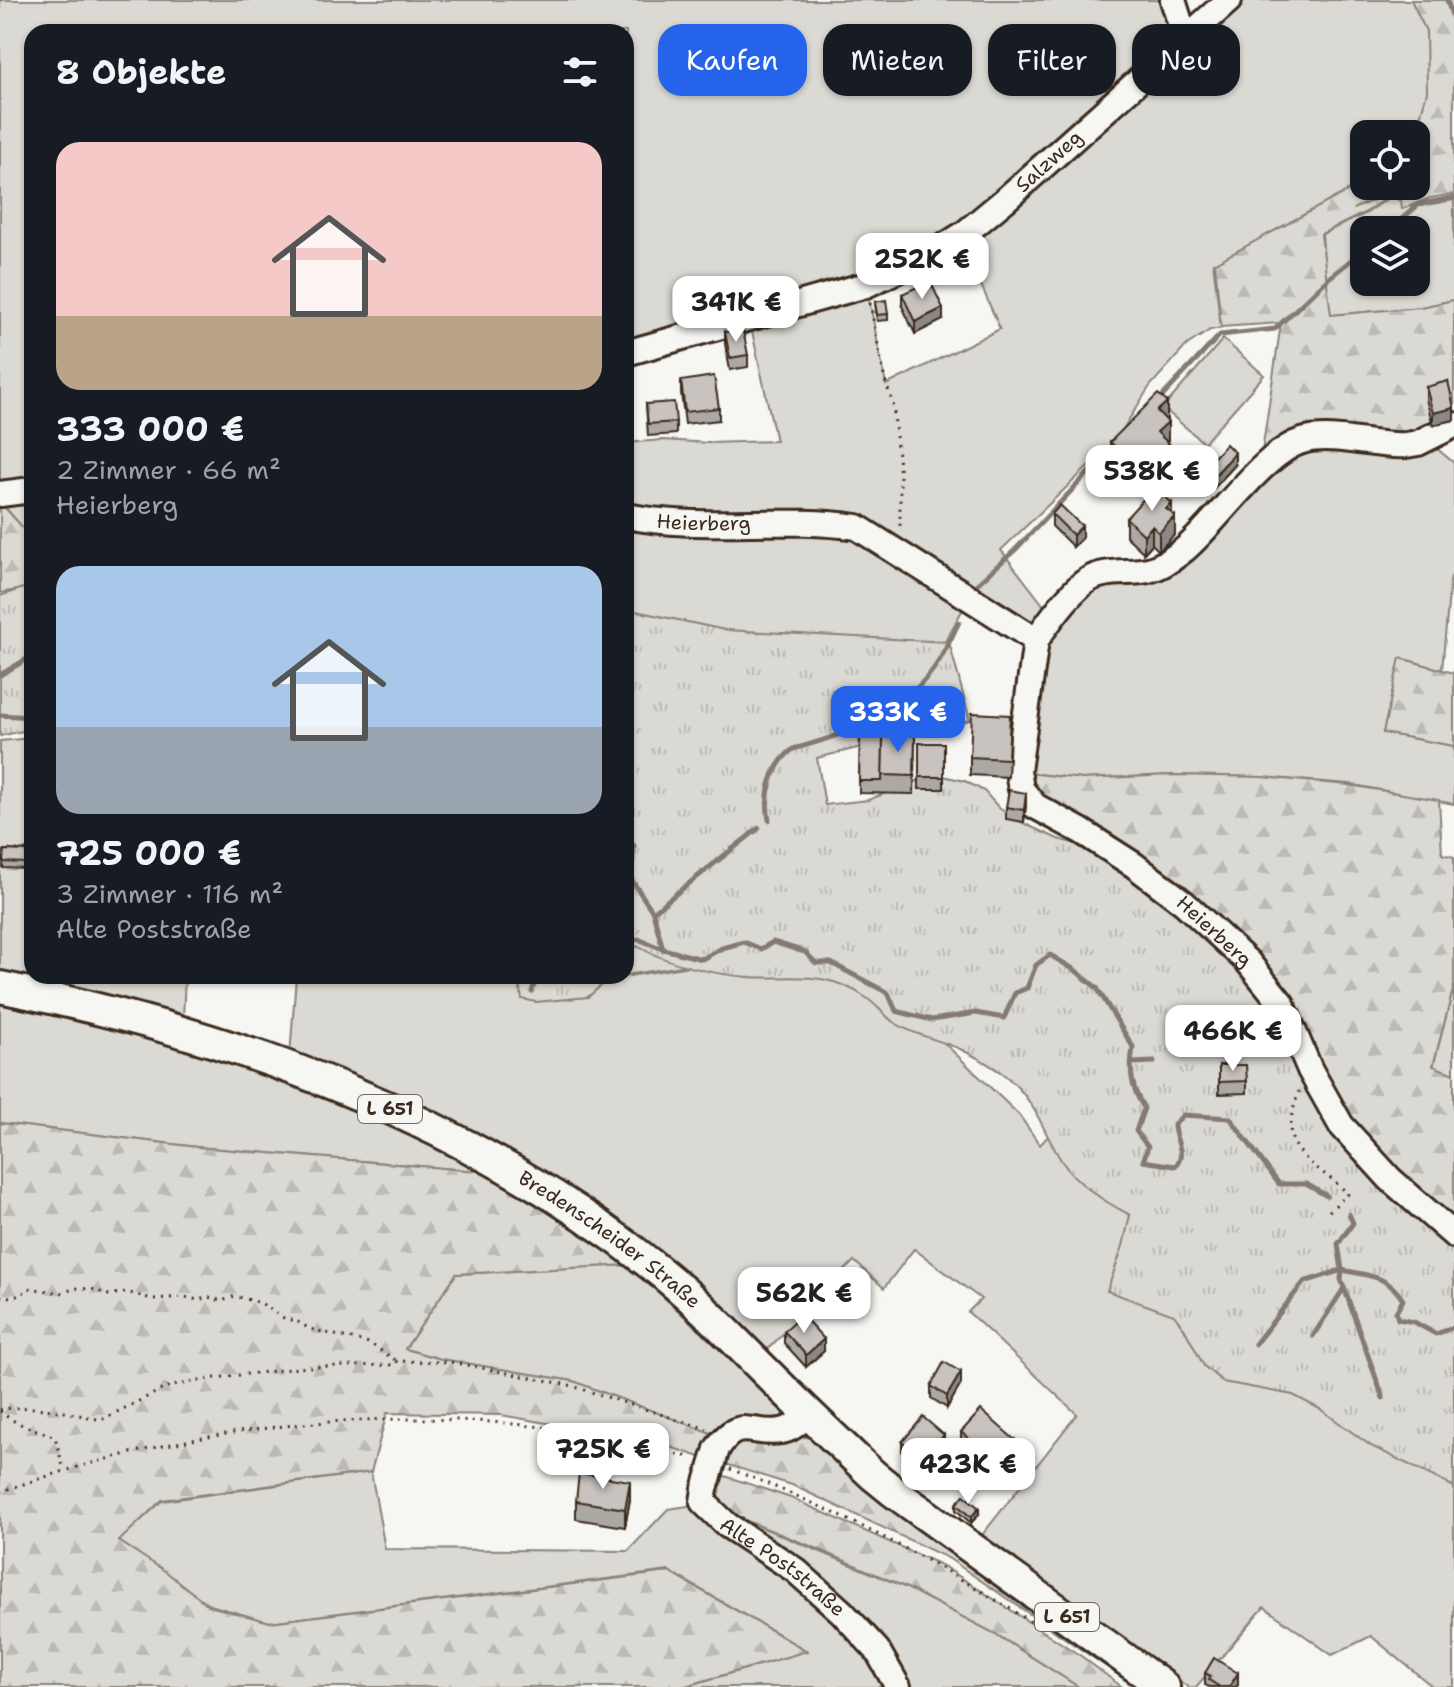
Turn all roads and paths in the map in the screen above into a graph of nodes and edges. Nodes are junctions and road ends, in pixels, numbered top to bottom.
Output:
1 (1173, 0) edge
2 (1229, 0) edge
3 (1181, 24) edge
4 (1201, 24) edge
5 (1132, 86) edge
6 (866, 285) junction
7 (634, 351) edge
8 (1454, 425) edge
9 (24, 491) edge
10 (0, 494) edge
11 (634, 517) edge
12 (900, 552) junction
13 (1036, 640) junction
14 (0, 850) edge
15 (24, 850) edge
16 (0, 987) edge
17 (1310, 1070) junction
18 (1327, 1213) dead end
19 (1454, 1235) edge
20 (0, 1296) edge
21 (397, 1361) junction
22 (0, 1411) edge
23 (808, 1413) junction
24 (715, 1452) junction
25 (64, 1471) junction
26 (0, 1492) edge
27 (953, 1573) dead end
28 (898, 1687) edge
29 (1164, 1687) edge

1 - 3 street
2 - 4 street, Salzweg
5 - 6 street, Salzweg
6 - 7 street, Salzweg
6 - 12 path
8 - 13 street, Heierberg
9 - 10 street
11 - 12 street, Heierberg
12 - 13 street, Heierberg
13 - 17 street, Heierberg
14 - 15 path
16 - 23 main road, Bredenscheider Straße / L 651
17 - 18 path
17 - 19 street, Heierberg
20 - 21 path
21 - 22 path
21 - 24 path
22 - 25 path
23 - 24 street
23 - 29 main road, Bredenscheider Straße / L 651
24 - 25 path
24 - 27 path
24 - 28 street, Alte Poststraße, bridge
25 - 26 path

